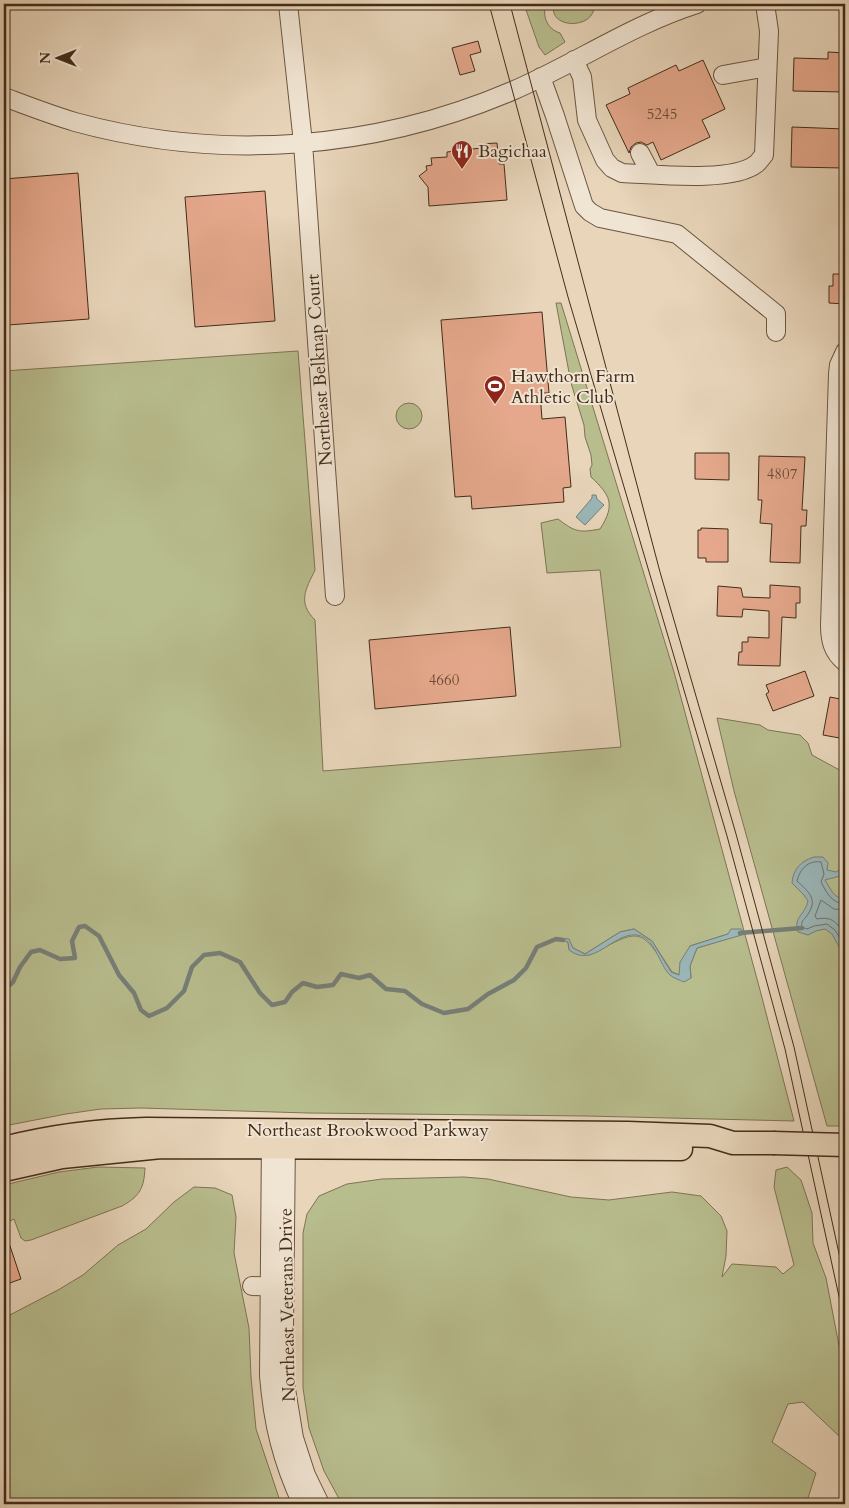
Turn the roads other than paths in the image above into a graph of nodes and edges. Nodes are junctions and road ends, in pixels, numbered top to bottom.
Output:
1 (288, 4) edge
2 (697, 4) edge
3 (766, 4) edge
4 (574, 60) junction
5 (767, 67) junction
6 (723, 75) dead end
7 (541, 77) junction
8 (4, 98) edge
9 (303, 143) junction
10 (640, 153) dead end
11 (651, 174) junction
12 (776, 332) dead end
13 (845, 352) edge
14 (335, 596) dead end
15 (841, 659) edge
16 (279, 1139) junction
17 (845, 1144) edge
18 (4, 1148) edge
19 (4, 1170) edge
20 (252, 1286) dead end
21 (277, 1287) junction
22 (302, 1504) edge
23 (320, 1504) edge

1 - 9 street, Northeast Belknap Court
2 - 4 street
3 - 5 street
4 - 7 street
4 - 11 street
5 - 6 street
5 - 11 street
7 - 9 street
7 - 12 street
8 - 9 street
9 - 14 street, Northeast Belknap Court
10 - 11 street
13 - 15 street
16 - 17 main road, Northeast Brookwood Parkway, bridge
16 - 18 main road, Northeast Brookwood Parkway
16 - 19 main road, Northeast Brookwood Parkway
16 - 21 street, Northeast Veterans Drive
20 - 21 street
21 - 22 street, Northeast Veterans Drive
21 - 23 street, Northeast Veterans Drive

